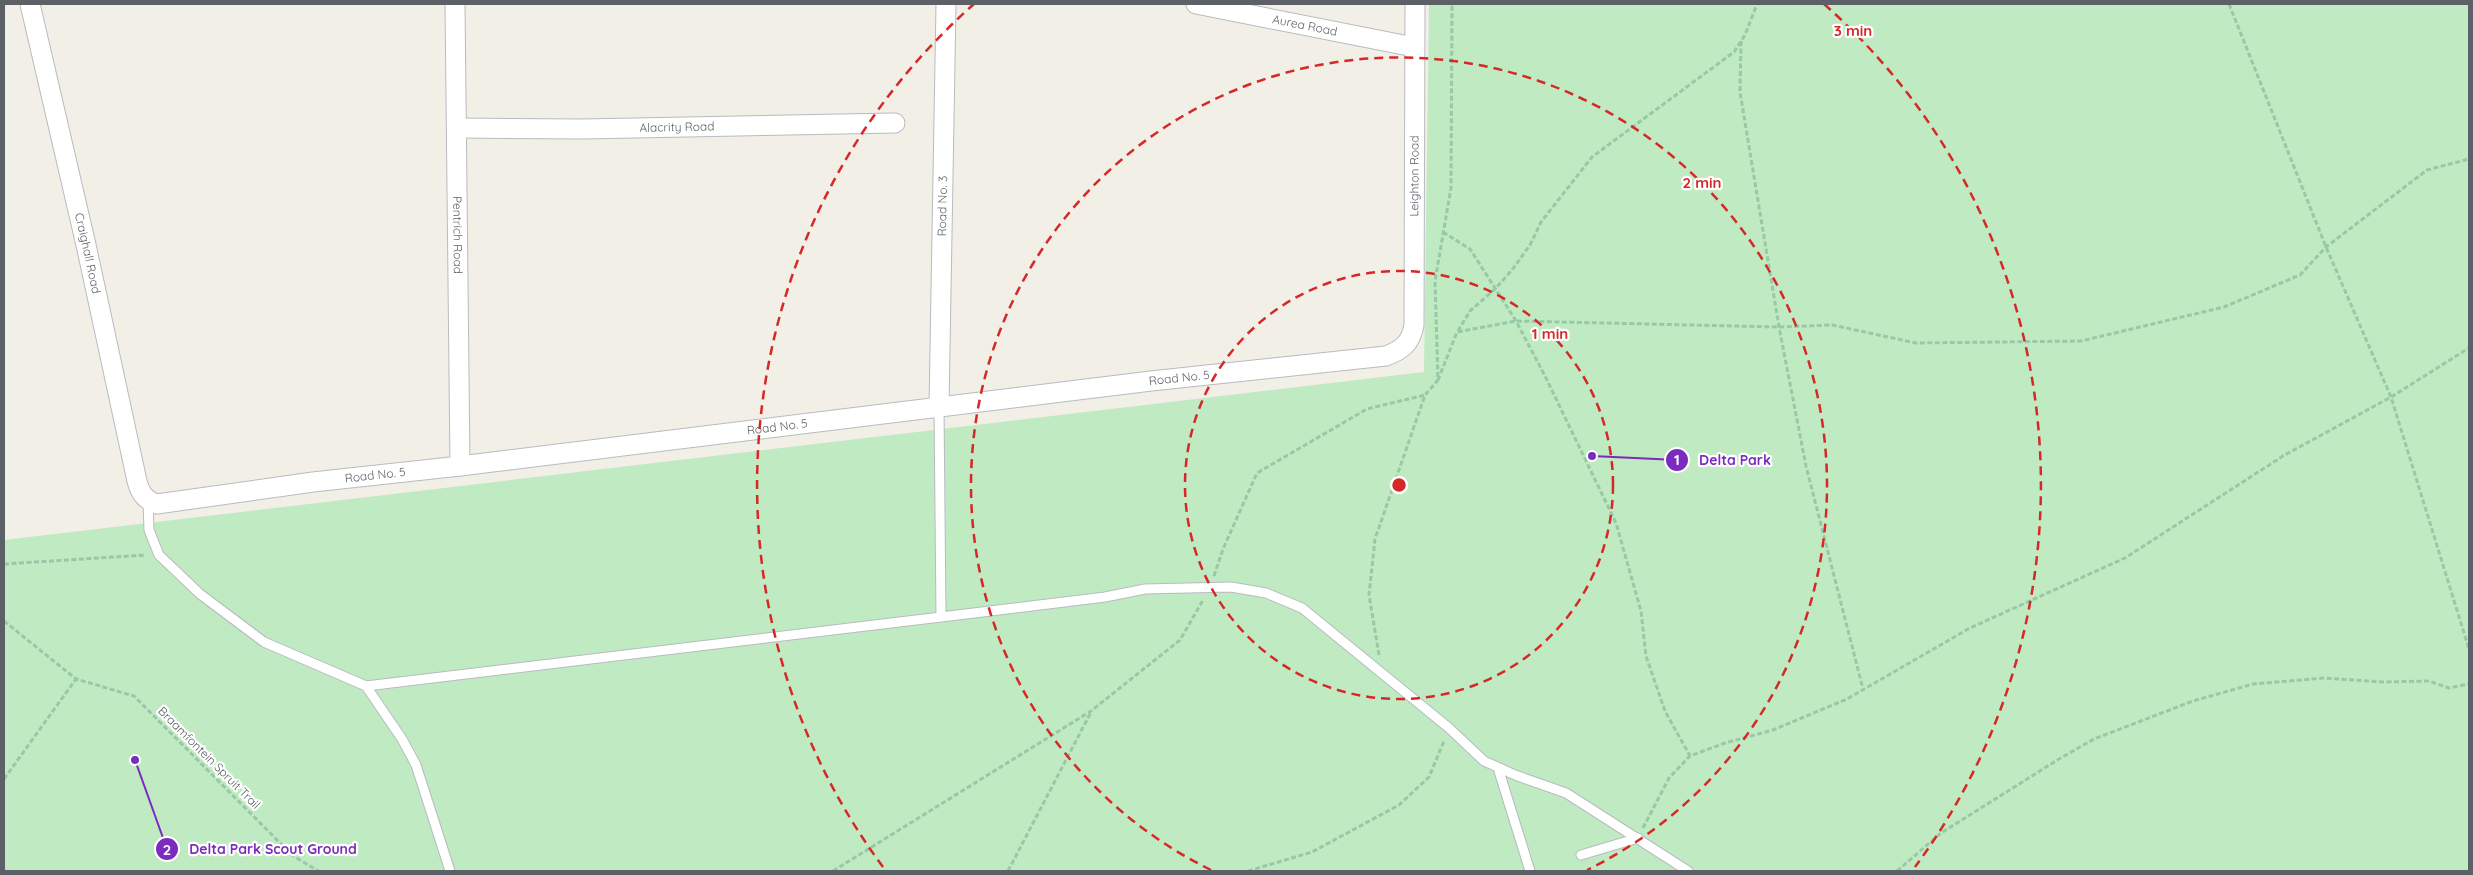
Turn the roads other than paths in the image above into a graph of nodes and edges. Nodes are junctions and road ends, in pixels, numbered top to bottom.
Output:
1 (30, 4) edge
2 (455, 4) edge
3 (946, 4) edge
4 (1196, 4) edge
5 (1414, 4) edge
6 (1414, 48) junction
7 (896, 123) dead end
8 (458, 128) junction
9 (1405, 346) joint
10 (939, 407) junction
11 (460, 466) junction
12 (148, 501) junction
13 (942, 617) junction
14 (366, 686) junction
15 (1498, 768) junction
16 (1638, 838) junction
17 (1581, 854) dead end
18 (450, 871) edge
19 (1530, 871) edge
20 (1688, 871) edge

1 - 12 street, Craighall Road
2 - 8 street, Pentrich Road
3 - 10 street, Road No. 3
4 - 6 street, Aurea Road
5 - 6 street, Leighton Road
6 - 9 street, Leighton Road
7 - 8 street, Alacrity Road
8 - 11 street, Pentrich Road
9 - 10 street, Road No. 5
10 - 11 street, Road No. 5
10 - 13 lane
11 - 12 street, Road No. 5
12 - 14 lane
13 - 14 lane
13 - 15 lane
14 - 18 lane
15 - 16 lane
15 - 19 lane
16 - 17 lane
16 - 20 lane

